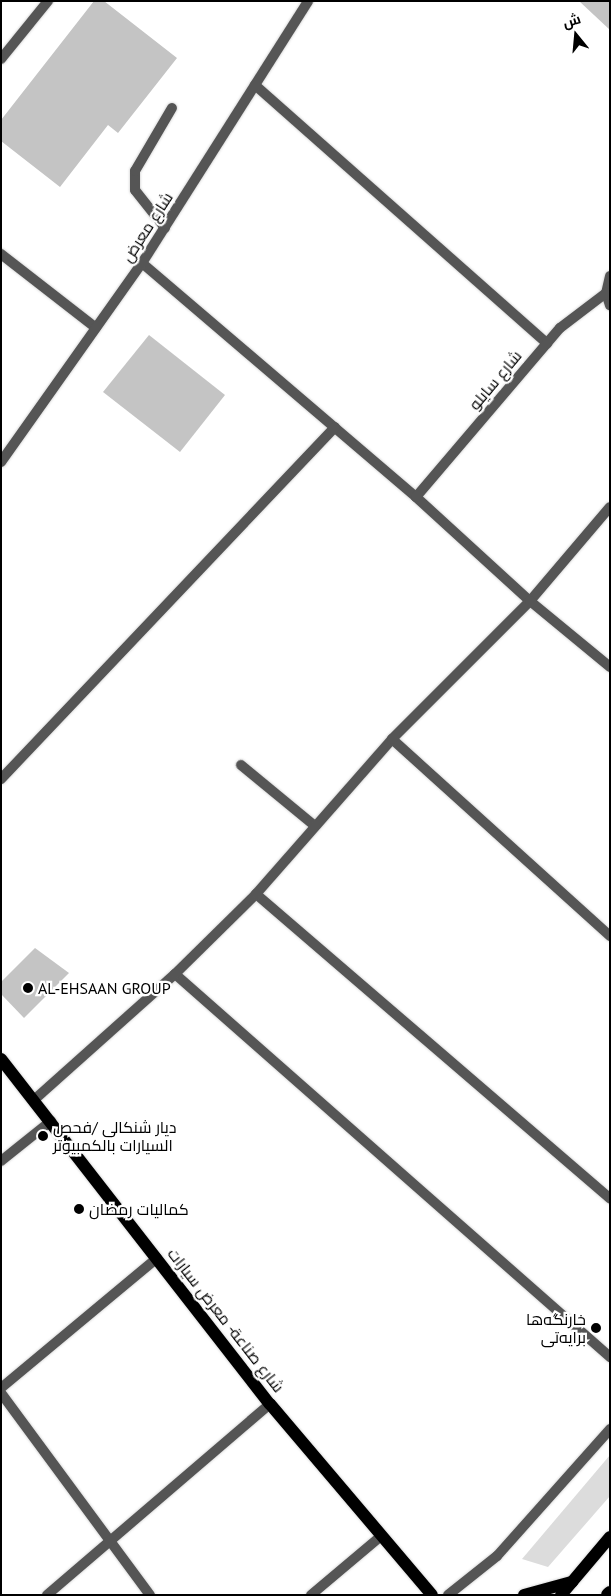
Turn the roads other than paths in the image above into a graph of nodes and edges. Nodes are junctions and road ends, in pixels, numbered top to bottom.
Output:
1 (48, 1) edge
2 (308, 1) edge
3 (1, 58) edge
4 (255, 85) junction
5 (172, 108) dead end
6 (165, 228) junction
7 (1, 254) edge
8 (142, 263) junction
9 (610, 276) edge
10 (606, 293) junction
11 (610, 306) edge
12 (96, 328) junction
13 (547, 342) junction
14 (335, 427) junction
15 (1, 462) edge
16 (416, 497) junction
17 (610, 506) edge
18 (530, 600) junction
19 (610, 667) edge
20 (392, 739) junction
21 (242, 765) dead end
22 (1, 779) edge
23 (316, 826) junction
24 (256, 894) junction
25 (610, 936) edge
26 (175, 974) junction
27 (1, 1059) edge
28 (34, 1100) junction
29 (51, 1121) junction
30 (1, 1161) edge
31 (610, 1199) edge
32 (157, 1258) junction
33 (610, 1357) edge
34 (1, 1388) edge
35 (1, 1393) edge
36 (270, 1404) junction
37 (610, 1429) edge
38 (381, 1536) junction
39 (610, 1537) edge
40 (110, 1542) junction
41 (572, 1582) junction
42 (47, 1595) edge
43 (150, 1595) edge
44 (311, 1595) edge
45 (432, 1595) edge
46 (448, 1595) edge
47 (524, 1595) edge
48 (561, 1595) edge

1 - 3 street
2 - 4 street, شارع معرض
4 - 6 street, شارع معرض
4 - 13 street
5 - 6 street
6 - 8 street, شارع معرض
7 - 12 street
8 - 12 street, شارع معرض
8 - 14 street
9 - 10 street
10 - 11 street
10 - 13 street, شارع سايلو
12 - 15 street, شارع معرض
13 - 16 street, شارع سايلو
14 - 16 street
14 - 22 street
16 - 18 street
17 - 18 street
18 - 19 street
18 - 20 street
20 - 23 street
20 - 25 street
21 - 23 street
23 - 24 street
24 - 26 street
24 - 31 street
26 - 28 street
26 - 33 street
27 - 28 main road, شارع صناعة- معرض سيارات
28 - 29 main road, شارع صناعة- معرض سيارات
29 - 30 street
29 - 32 main road, شارع صناعة- معرض سيارات
32 - 34 street
32 - 36 main road, شارع صناعة- معرض سيارات
35 - 40 street
36 - 38 main road, شارع صناعة- معرض سيارات
36 - 40 street
37 - 46 street
38 - 44 street
38 - 45 main road, شارع صناعة- معرض سيارات
39 - 41 main road
40 - 42 street
40 - 43 street
41 - 47 main road
41 - 48 main road

